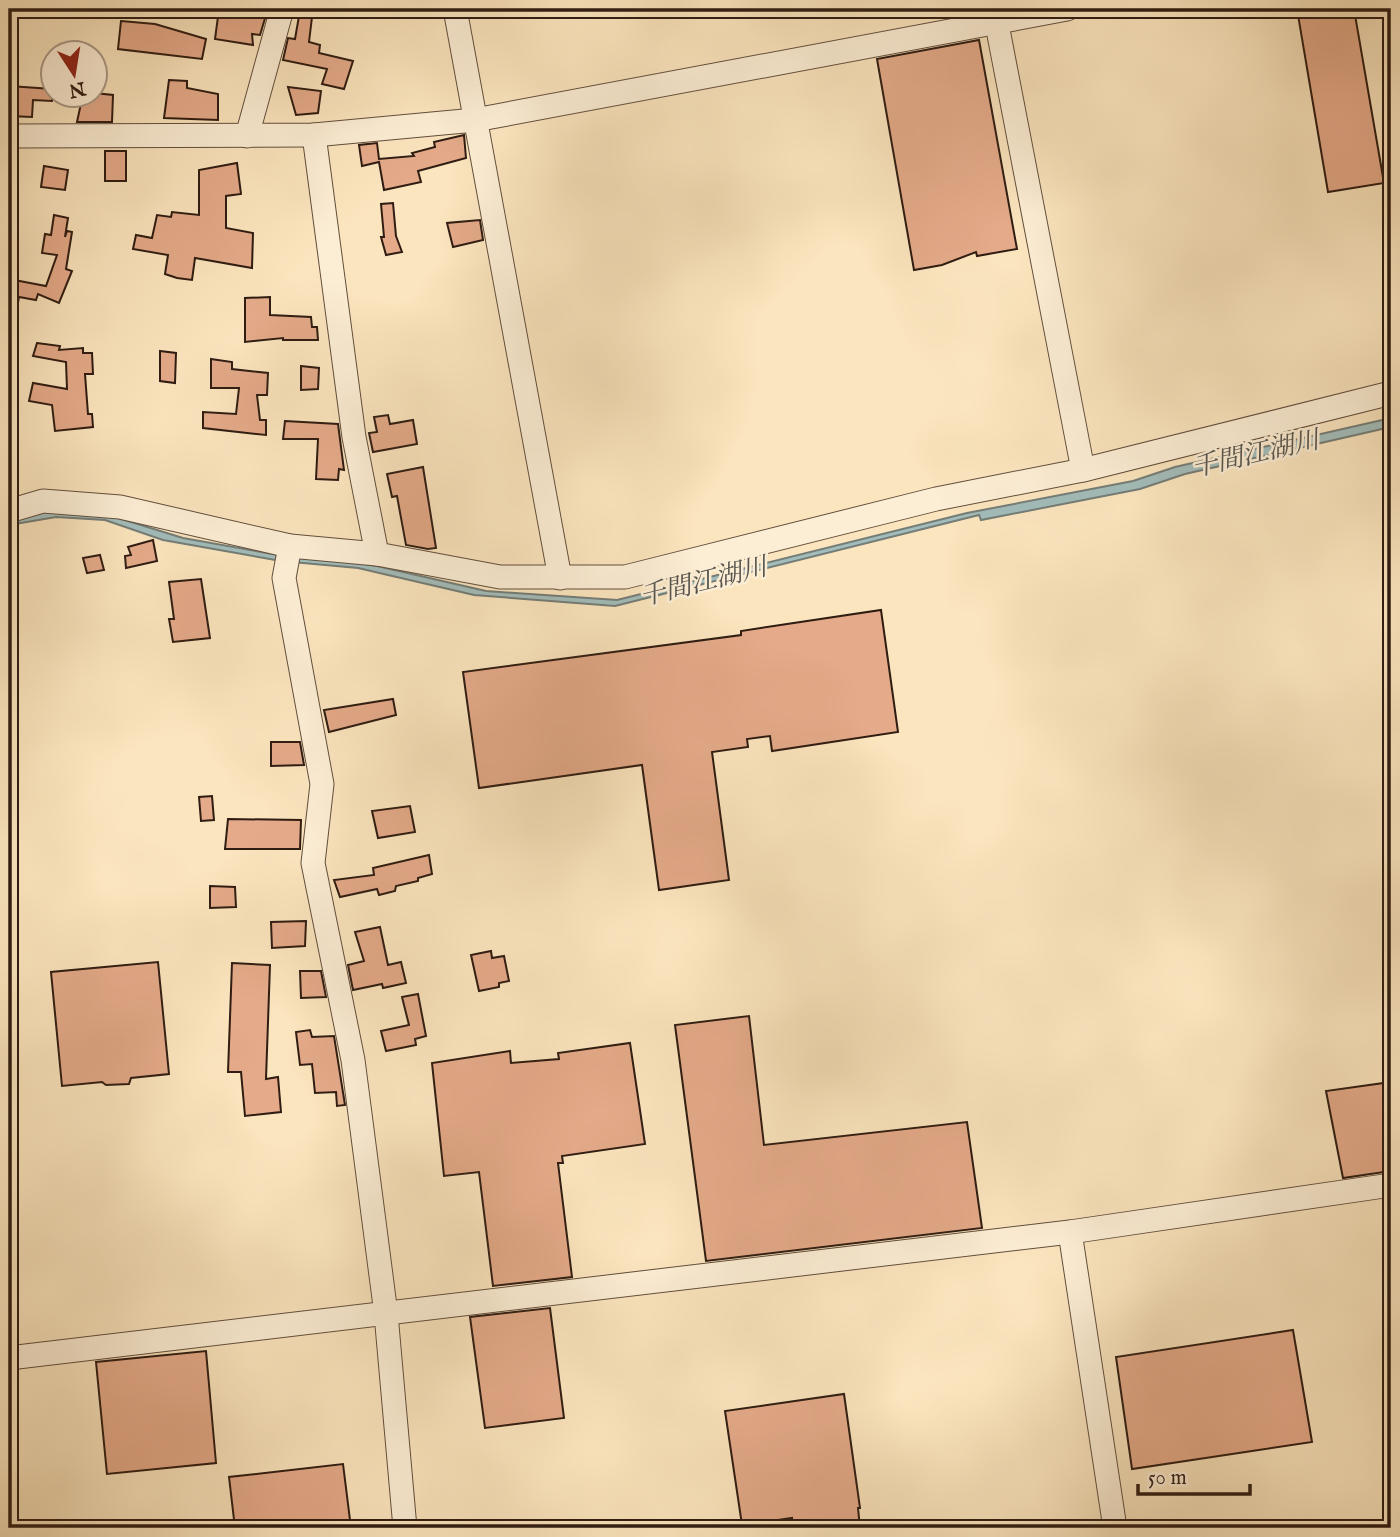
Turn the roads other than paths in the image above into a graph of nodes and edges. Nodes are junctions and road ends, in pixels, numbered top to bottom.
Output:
1 (282, 9) edge
2 (455, 9) edge
3 (1067, 9) edge
4 (995, 15) edge
5 (475, 120) junction
6 (314, 135) junction
7 (9, 136) edge
8 (247, 136) junction
9 (1391, 393) edge
10 (1083, 470) junction
11 (9, 511) edge
12 (290, 546) junction
13 (377, 554) junction
14 (560, 578) junction
15 (1391, 1185) edge
16 (1070, 1232) junction
17 (386, 1314) junction
18 (9, 1358) edge
19 (405, 1528) edge
20 (1115, 1528) edge

1 - 8 street
2 - 5 street
3 - 4 street
4 - 5 street
4 - 10 street
5 - 6 street
5 - 14 street
6 - 8 street
6 - 13 street
7 - 8 street
9 - 10 street
10 - 14 street
11 - 12 street
12 - 13 street
12 - 17 street
13 - 14 street
15 - 16 street
16 - 17 street
16 - 20 street
17 - 18 street
17 - 19 street

